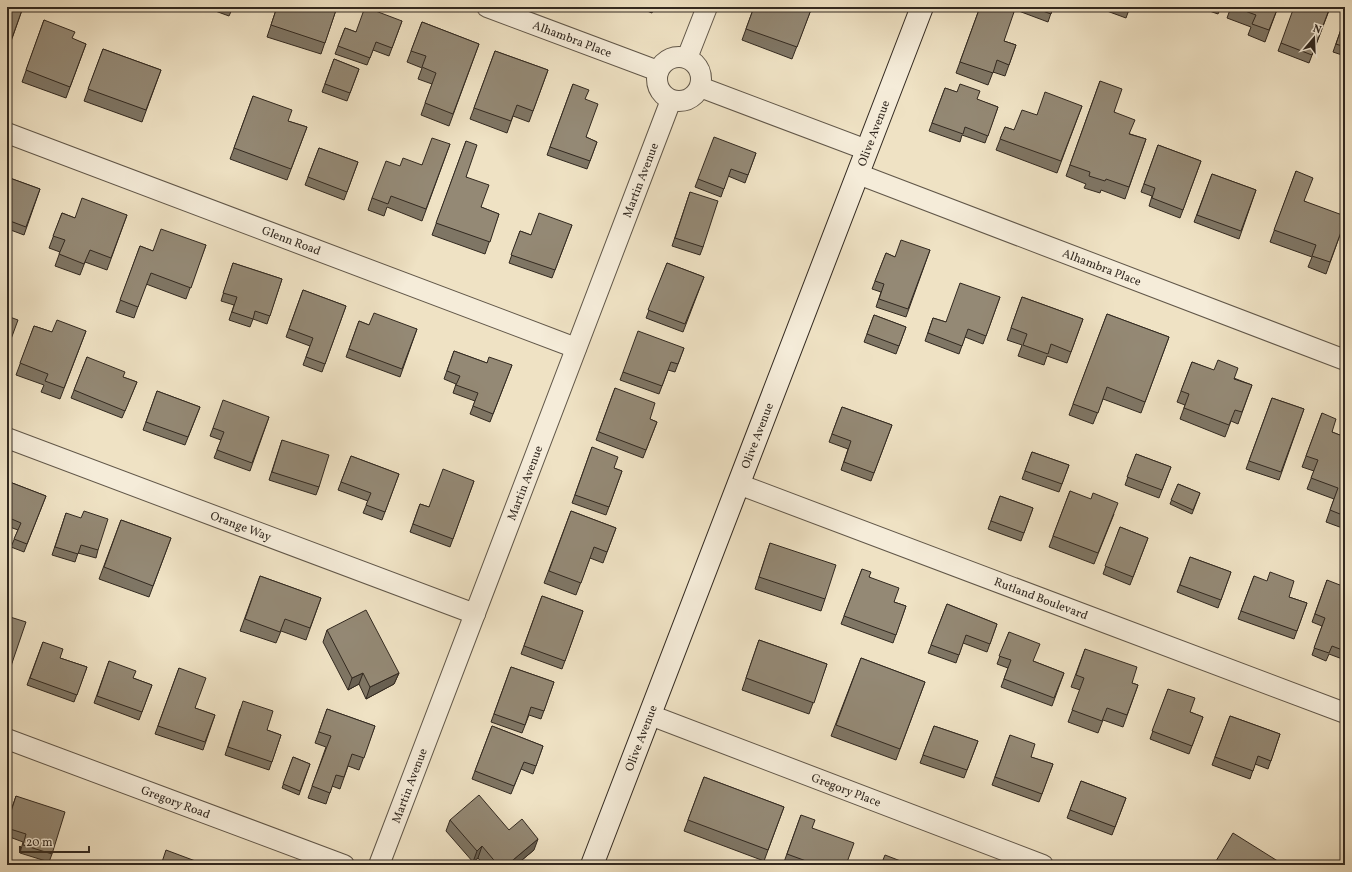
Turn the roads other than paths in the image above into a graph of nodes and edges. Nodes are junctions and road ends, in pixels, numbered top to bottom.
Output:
1 (487, 7) edge
2 (707, 7) edge
3 (922, 7) edge
4 (687, 58) junction
5 (658, 71) junction
6 (700, 87) junction
7 (671, 100) junction
8 (7, 133) edge
9 (867, 150) junction
10 (858, 174) junction
11 (576, 348) junction
12 (1345, 360) edge
13 (7, 438) edge
14 (738, 484) junction
15 (474, 614) junction
16 (1345, 713) edge
17 (650, 715) junction
18 (7, 738) edge
19 (344, 865) edge
20 (379, 865) edge
21 (592, 865) edge
22 (1043, 865) edge

1 - 5 street, Alhambra Place
2 - 4 street
3 - 9 street, Olive Avenue
4 - 5 street
4 - 6 street
5 - 7 street
6 - 7 street
6 - 9 street
7 - 11 street, Martin Avenue
8 - 11 street, Glenn Road
9 - 10 street, Olive Avenue
10 - 12 street, Alhambra Place
10 - 14 street, Olive Avenue
11 - 15 street, Martin Avenue
13 - 15 street, Orange Way
14 - 16 street, Rutland Boulevard
14 - 17 street, Olive Avenue
15 - 20 street, Martin Avenue
17 - 21 street, Olive Avenue
17 - 22 street, Gregory Place
18 - 19 street, Gregory Road

